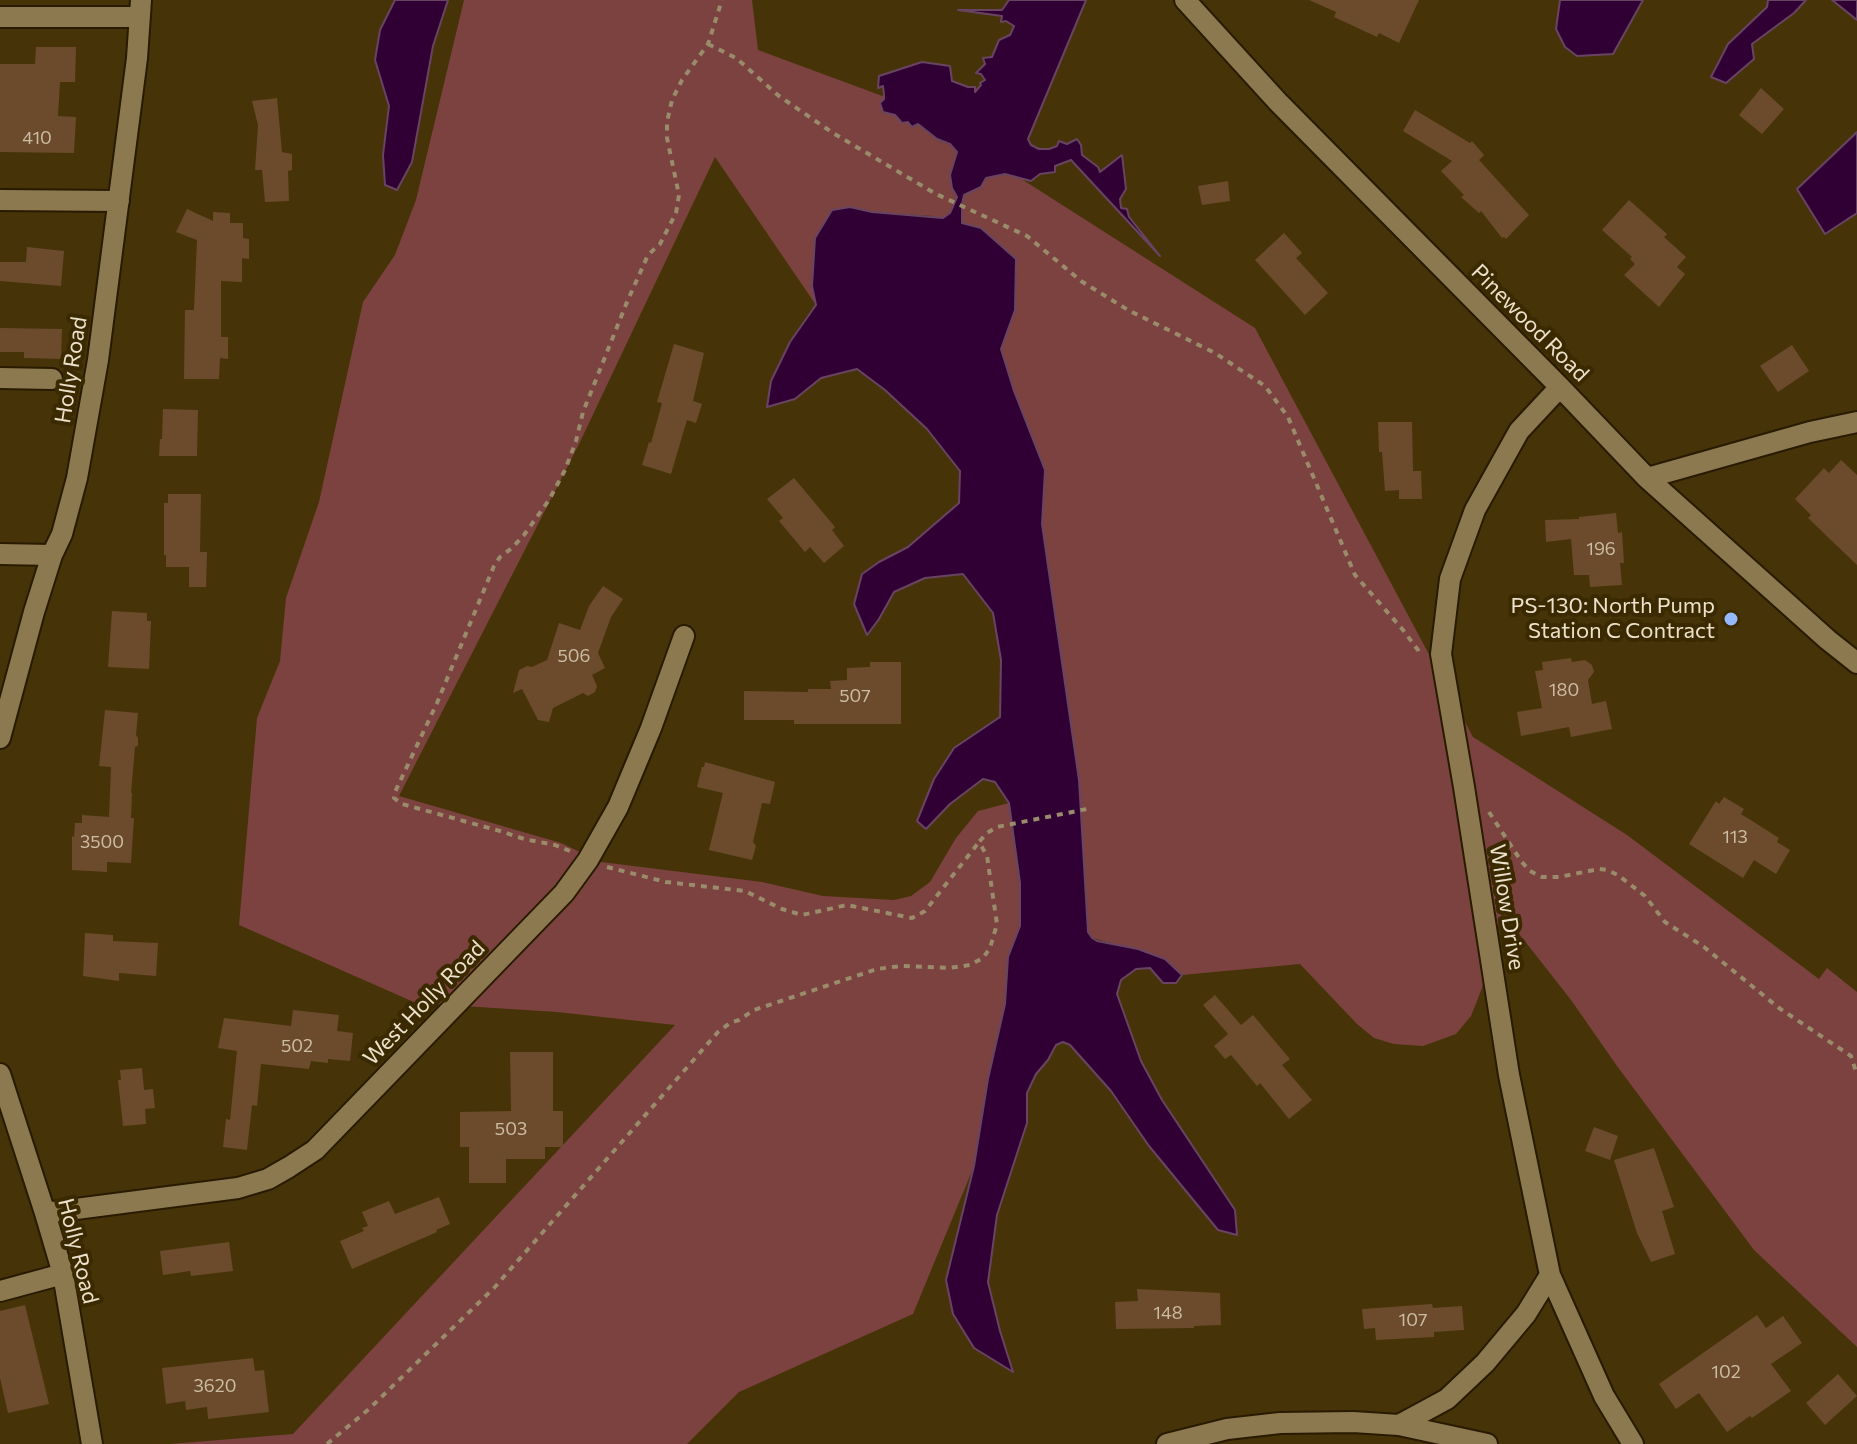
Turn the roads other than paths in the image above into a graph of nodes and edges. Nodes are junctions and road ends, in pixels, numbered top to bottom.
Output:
1 (1185, 0) edge
2 (141, 8) edge
3 (0, 17) edge
4 (0, 200) edge
5 (119, 201) junction
6 (0, 378) edge
7 (52, 379) dead end
8 (1560, 387) junction
9 (1857, 422) edge
10 (1647, 478) junction
11 (0, 554) edge
12 (52, 555) junction
13 (684, 636) dead end
14 (1857, 663) edge
15 (1, 728) edge
16 (0, 1074) edge
17 (45, 1213) junction
18 (63, 1274) junction
19 (1550, 1275) junction
20 (0, 1291) edge
21 (1399, 1425) junction
22 (92, 1444) edge
23 (1167, 1444) edge
24 (1487, 1444) edge
25 (1633, 1444) edge

1 - 8 street, Pinewood Road
2 - 3 street
2 - 5 street, Holly Road
4 - 5 street
5 - 12 street, Holly Road
6 - 7 street
8 - 10 street, Pinewood Road
8 - 19 street, Willow Drive
9 - 10 street
10 - 14 street, Pinewood Road
11 - 12 street
12 - 15 street, Holly Road
13 - 17 street, West Holly Road
16 - 17 street, Holly Road
17 - 18 street, Holly Road
18 - 20 street
18 - 22 street, Holly Road
19 - 21 street
19 - 25 street, Willow Drive
21 - 23 street
21 - 24 street

